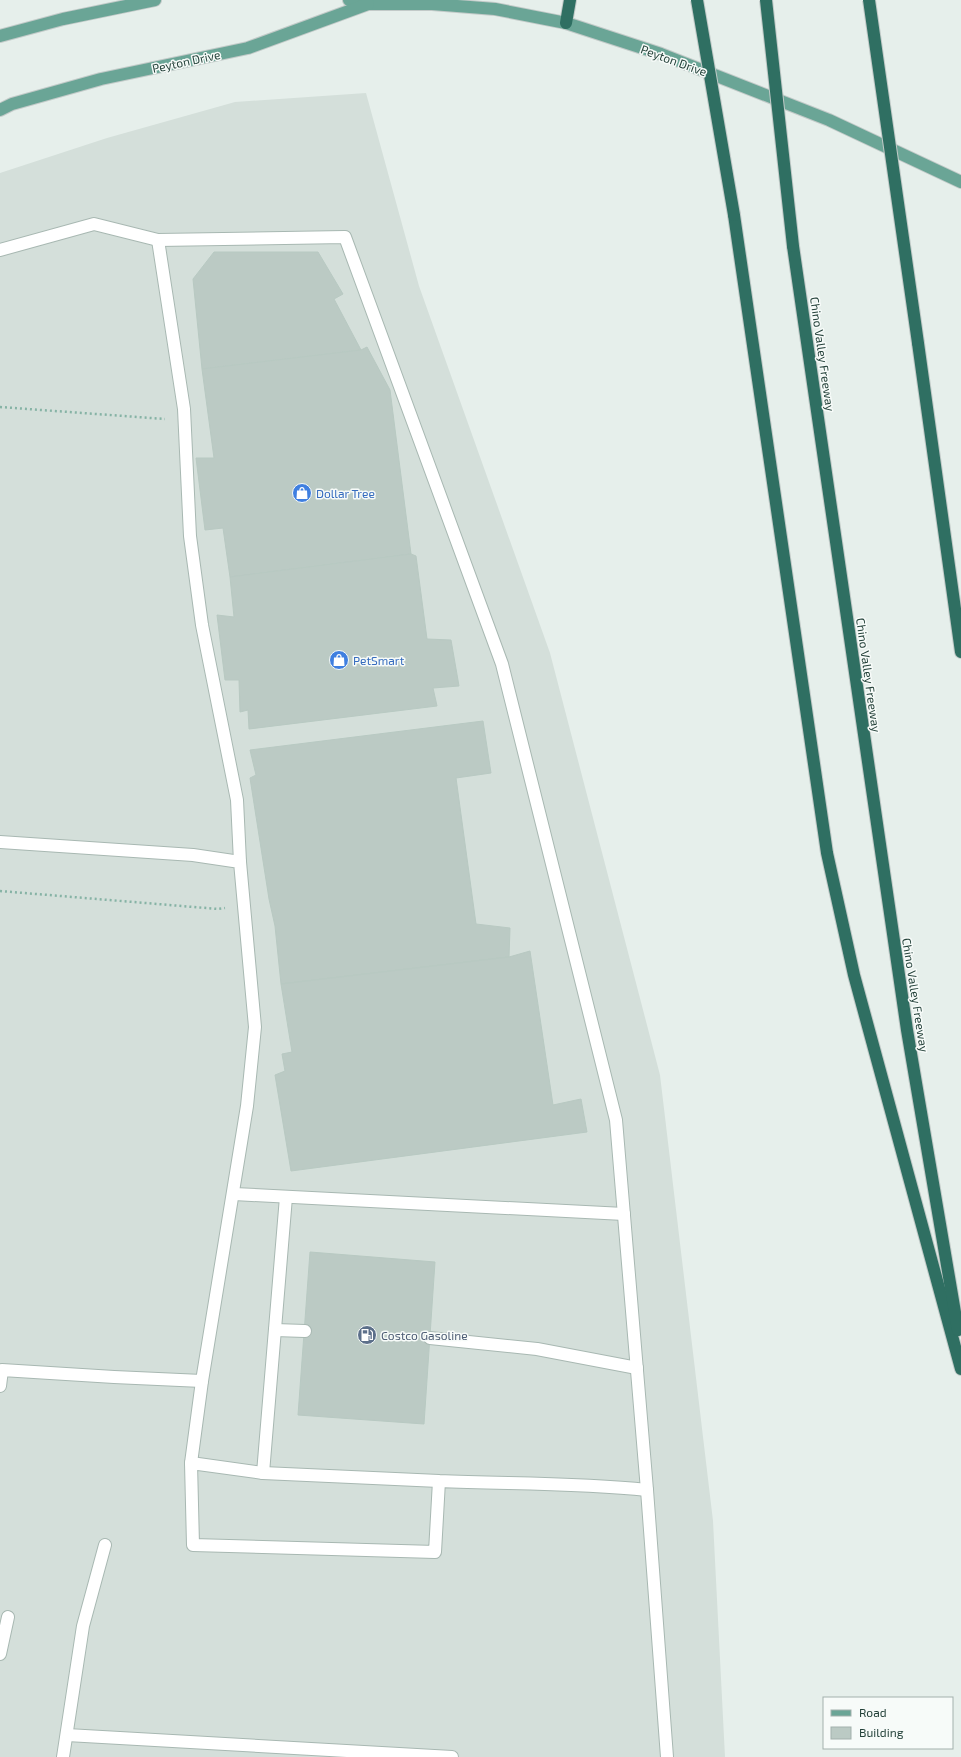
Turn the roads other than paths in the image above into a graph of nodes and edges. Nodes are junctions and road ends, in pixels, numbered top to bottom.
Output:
1 (155, 0) edge
2 (349, 0) edge
3 (570, 0) edge
4 (697, 0) edge
5 (766, 0) edge
6 (869, 0) edge
7 (136, 2) edge
8 (369, 4) junction
9 (566, 23) junction
10 (0, 36) edge
11 (0, 110) edge
12 (961, 182) edge
13 (158, 240) junction
14 (0, 250) edge
15 (961, 652) edge
16 (0, 842) edge
17 (240, 862) junction
18 (234, 1194) junction
19 (286, 1197) junction
20 (624, 1214) junction
21 (275, 1330) junction
22 (305, 1331) dead end
23 (430, 1338) dead end
24 (961, 1351) edge
25 (637, 1368) junction
26 (961, 1369) edge
27 (202, 1381) junction
28 (0, 1386) edge
29 (191, 1463) junction
30 (263, 1473) junction
31 (439, 1481) junction
32 (647, 1490) junction
33 (105, 1545) dead end
34 (8, 1617) dead end
35 (0, 1654) edge
36 (67, 1735) junction
37 (63, 1757) edge
38 (452, 1757) edge
39 (667, 1757) edge

1 - 7 main road
2 - 8 main road, Peyton Drive
3 - 9 highway
4 - 26 highway, bridge
5 - 24 highway, Chino Valley Freeway, bridge
6 - 15 highway, bridge
7 - 10 main road
8 - 9 main road, Peyton Drive
8 - 11 main road, Peyton Drive
9 - 12 main road, Peyton Drive
13 - 14 lane
13 - 17 lane
13 - 20 lane
16 - 17 lane
17 - 18 lane
18 - 19 lane
18 - 27 lane
19 - 20 lane
19 - 21 lane
20 - 25 lane
21 - 22 lane
21 - 30 lane
23 - 25 lane
25 - 32 lane
27 - 28 lane
27 - 29 lane
29 - 30 lane
29 - 31 lane
30 - 31 lane
31 - 32 lane
32 - 39 lane
33 - 36 lane
34 - 35 lane
36 - 37 lane
36 - 38 lane

